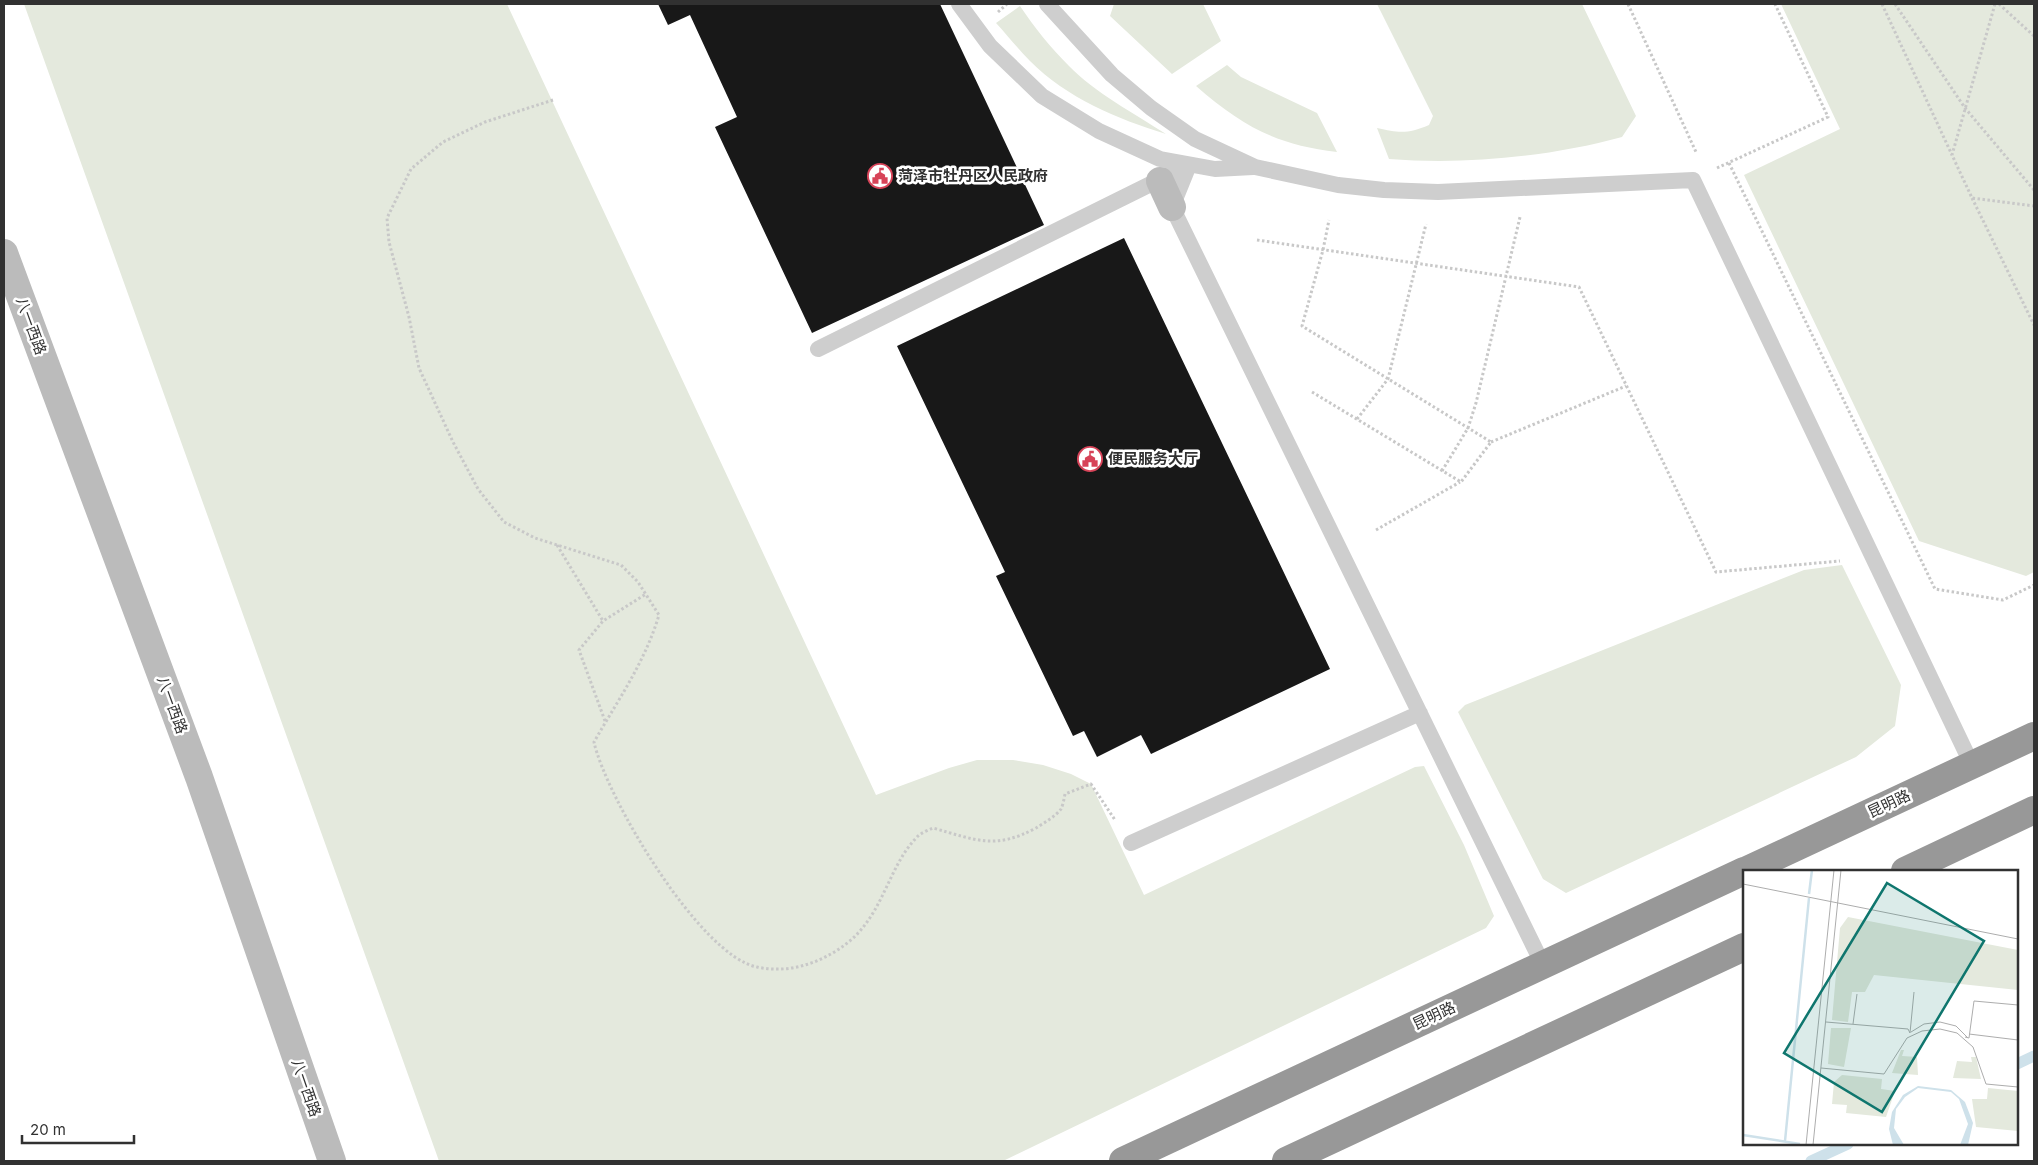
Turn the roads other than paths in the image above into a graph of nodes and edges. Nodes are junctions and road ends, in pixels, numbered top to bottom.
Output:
1 (958, 4) edge
2 (1047, 4) edge
3 (1189, 165) junction
4 (1255, 167) junction
5 (1160, 181) junction
6 (1172, 207) junction
7 (4, 253) edge
8 (818, 349) dead end
9 (1420, 713) junction
10 (2034, 736) edge
11 (1972, 765) junction
12 (2034, 810) edge
13 (1131, 843) road end
14 (1746, 870) edge
15 (1907, 870) edge
16 (1743, 871) edge
17 (1743, 946) edge
18 (1543, 965) junction
19 (332, 1161) edge
20 (1123, 1161) edge
21 (1286, 1161) edge

1 - 3 lane
2 - 4 lane
3 - 4 lane
3 - 5 lane
3 - 6 lane
4 - 11 lane
5 - 6 main road
5 - 8 lane
6 - 9 lane
7 - 19 main road, 八一西路
9 - 13 lane
9 - 18 lane
10 - 11 highway, 昆明路
11 - 14 highway, 昆明路
12 - 15 highway
16 - 18 highway, 昆明路
17 - 21 highway
18 - 20 highway, 昆明路

